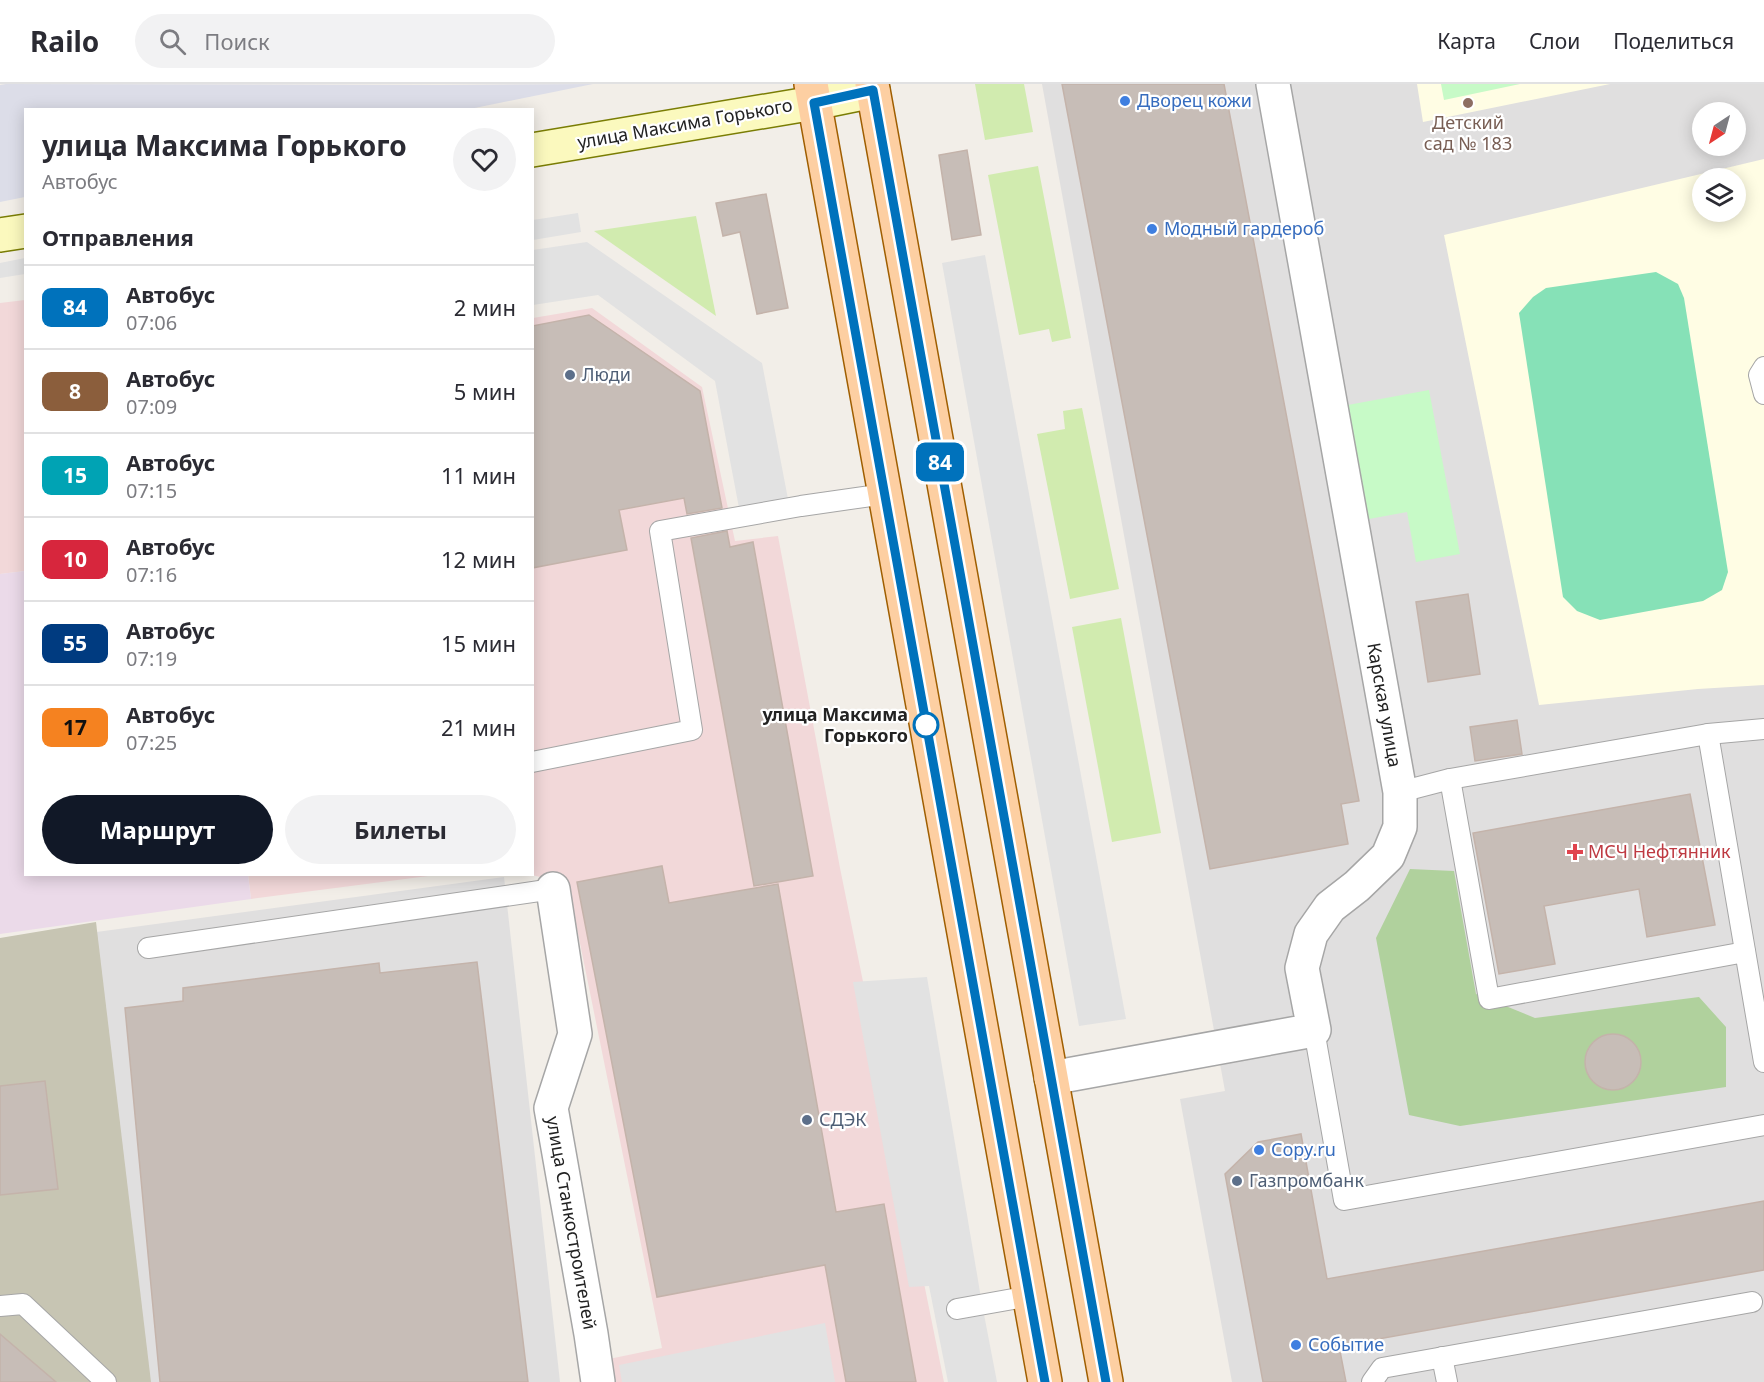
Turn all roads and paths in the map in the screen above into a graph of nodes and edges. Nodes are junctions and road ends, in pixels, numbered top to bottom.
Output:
1 (1272, 84) edge
2 (873, 87) edge
3 (813, 93) edge
4 (534, 150) edge
5 (24, 231) edge
6 (0, 235) edge
7 (1764, 367) edge
8 (1764, 394) edge
9 (885, 494) junction
10 (1764, 729) edge
11 (1708, 734) junction
12 (534, 762) edge
13 (1450, 779) junction
14 (1400, 792) junction
15 (553, 889) joint
16 (148, 948) dead end
17 (1746, 952) junction
18 (1314, 1030) junction
19 (1764, 1062) edge
20 (1051, 1078) junction
21 (1764, 1125) edge
22 (1029, 1296) junction
23 (1752, 1302) dead end
24 (0, 1306) edge
25 (957, 1309) dead end
26 (1442, 1357) junction
27 (106, 1382) edge
28 (598, 1382) edge
29 (1045, 1382) edge
30 (1106, 1382) edge
31 (1372, 1382) edge
32 (1447, 1382) edge

1 - 14 street, Карская улица
2 - 3 street, улица Максима Горького
2 - 20 main road
3 - 4 street, улица Максима Горького
3 - 9 main road
5 - 6 street
7 - 8 lane
9 - 12 lane
9 - 22 main road
10 - 11 lane
11 - 13 lane
11 - 17 lane
13 - 14 lane
13 - 17 lane
14 - 18 street, Карская улица
15 - 16 lane
15 - 28 street, улица Станкостроителей
17 - 19 lane
18 - 20 street
18 - 21 lane
20 - 30 main road
22 - 25 lane
22 - 29 main road
23 - 26 lane
24 - 27 lane
26 - 31 lane
26 - 32 lane

